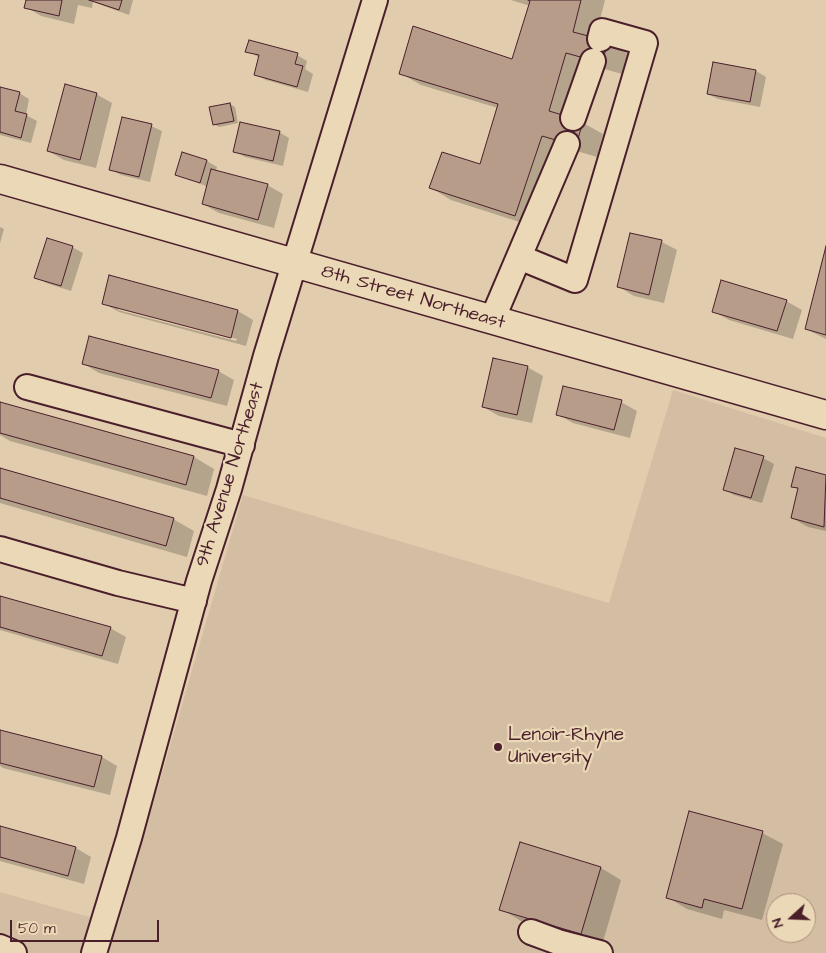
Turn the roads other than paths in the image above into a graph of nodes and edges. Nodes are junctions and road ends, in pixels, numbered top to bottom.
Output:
1 (375, 0) edge
2 (573, 118) dead end
3 (567, 144) dead end
4 (0, 179) edge
5 (519, 257) junction
6 (294, 264) junction
7 (492, 320) junction
8 (27, 387) dead end
9 (826, 415) edge
10 (242, 445) junction
11 (0, 549) edge
12 (194, 601) junction
13 (531, 932) dead end
14 (0, 947) edge
15 (14, 953) edge
16 (94, 953) edge
17 (600, 953) edge

1 - 6 street, 9th Avenue Northeast
2 - 5 street
3 - 5 street
4 - 6 main road, 8th Street Northeast
5 - 7 street
6 - 7 main road, 8th Street Northeast
6 - 10 street, 9th Avenue Northeast
7 - 9 main road, 8th Street Northeast
8 - 10 street
10 - 12 street, 9th Avenue Northeast
11 - 12 street
12 - 16 street, 9th Avenue Northeast
13 - 17 street
14 - 15 street

